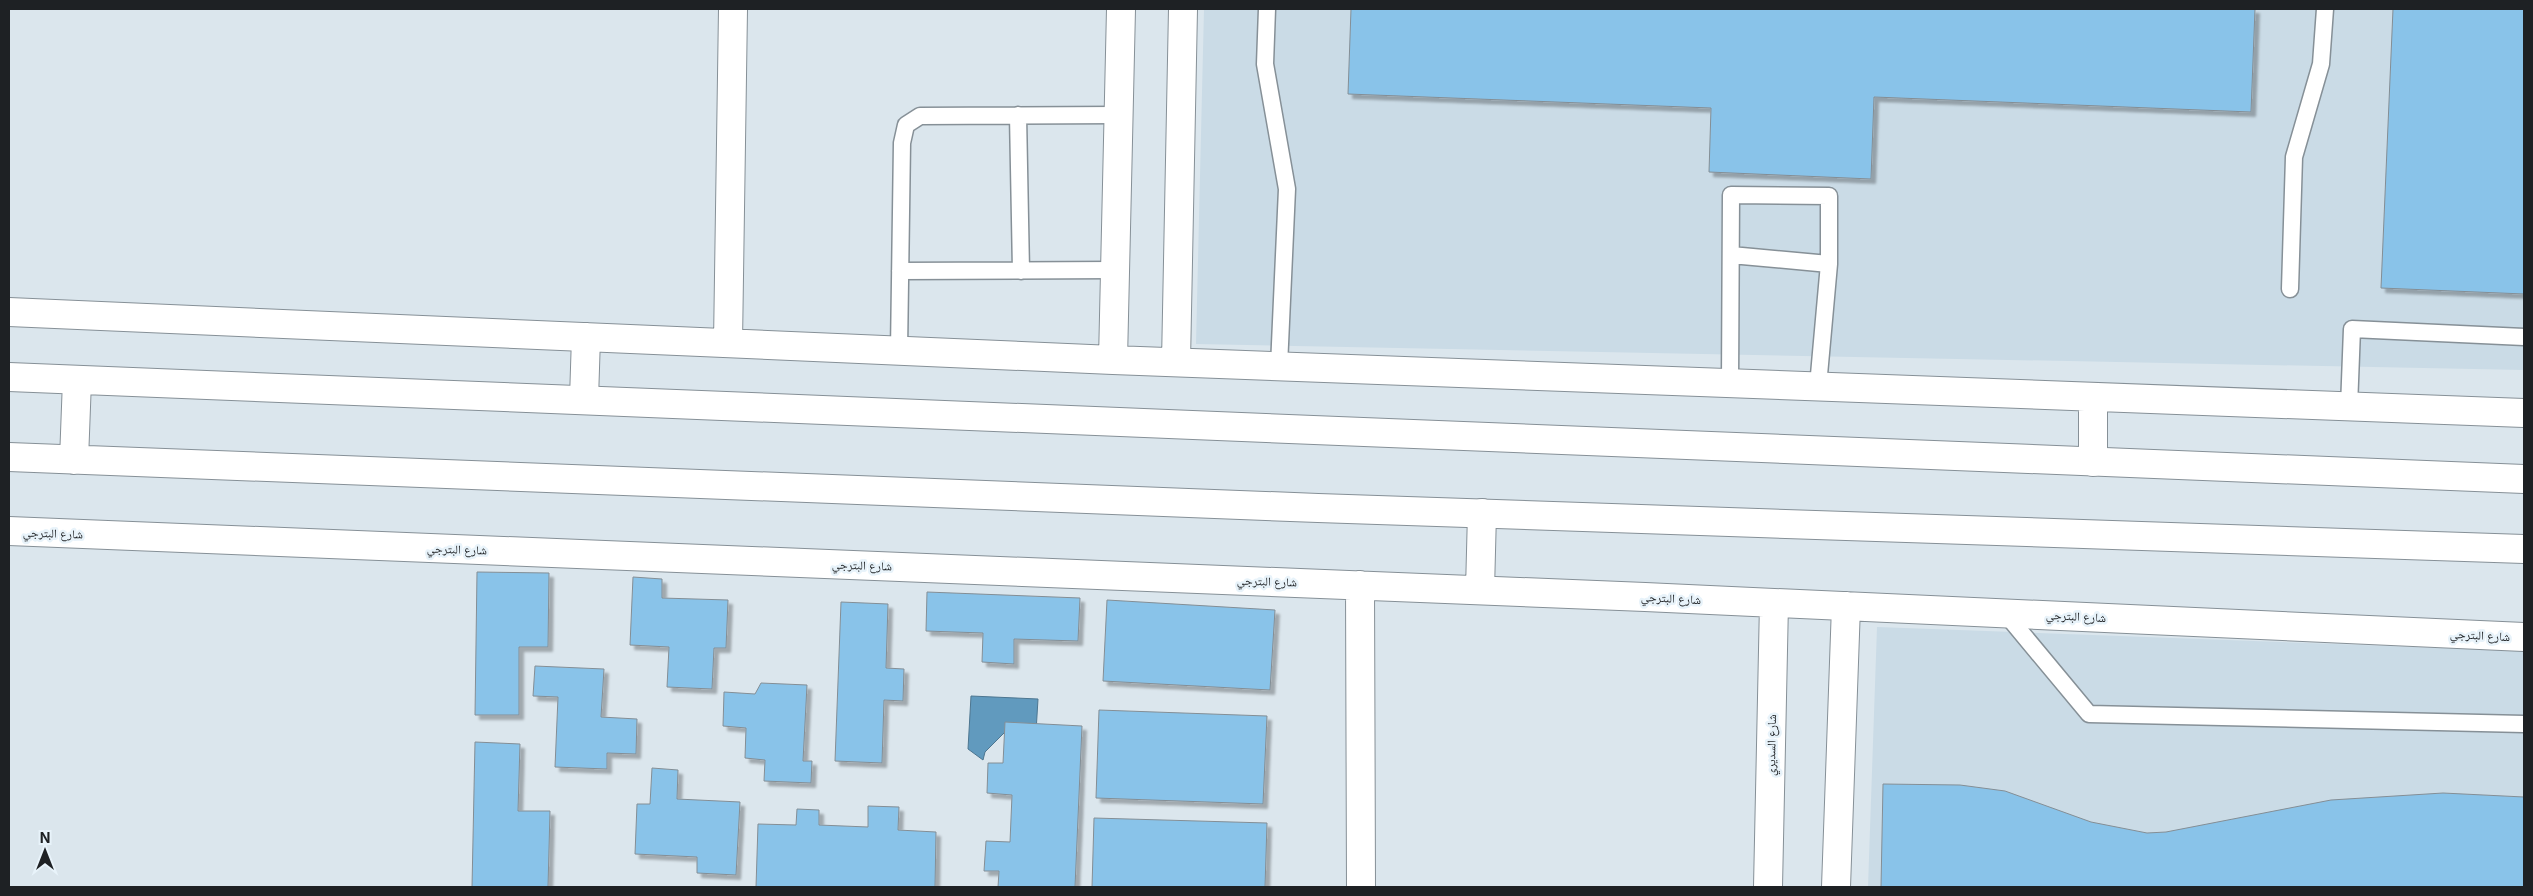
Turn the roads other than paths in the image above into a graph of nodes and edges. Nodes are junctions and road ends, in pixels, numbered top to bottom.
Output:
1 (733, 9) edge
2 (1121, 9) edge
3 (1183, 9) edge
4 (1267, 9) edge
5 (2324, 9) edge
6 (1018, 115) junction
7 (1119, 115) junction
8 (1731, 255) junction
9 (1829, 264) junction
10 (1115, 270) junction
11 (900, 271) junction
12 (1021, 271) junction
13 (2290, 289) dead end
14 (9, 312) edge
15 (586, 337) junction
16 (2524, 337) edge
17 (728, 344) junction
18 (899, 351) junction
19 (1113, 360) junction
20 (1176, 362) junction
21 (1279, 366) junction
22 (9, 377) edge
23 (77, 380) junction
24 (1730, 383) junction
25 (1818, 386) junction
26 (2093, 397) junction
27 (584, 399) junction
28 (2349, 407) junction
29 (2524, 413) edge
30 (9, 457) edge
31 (74, 460) junction
32 (2093, 462) junction
33 (2524, 479) edge
34 (1482, 514) junction
35 (9, 531) edge
36 (2524, 549) edge
37 (1360, 585) junction
38 (1480, 590) junction
39 (1774, 603) junction
40 (1846, 606) junction
41 (2005, 613) junction
42 (2524, 637) edge
43 (2524, 724) edge
44 (1361, 887) edge
45 (1768, 887) edge
46 (1836, 887) edge

1 - 17 street
2 - 7 street
3 - 20 street
4 - 21 lane
5 - 13 lane
6 - 7 lane
6 - 11 lane
6 - 12 lane
7 - 10 street
8 - 9 lane
8 - 9 lane
8 - 24 lane
9 - 25 lane
10 - 12 lane
10 - 19 street
11 - 12 lane
11 - 18 lane
14 - 15 street
15 - 17 street
15 - 27 street
16 - 28 lane
17 - 18 street
18 - 19 street
19 - 20 street
20 - 21 street
21 - 24 street
22 - 23 street
23 - 27 street
23 - 31 street
24 - 25 street
25 - 26 street
26 - 28 street
26 - 32 street
27 - 32 street
28 - 29 street
30 - 31 street
31 - 34 street
32 - 33 street
34 - 36 street
34 - 38 street
35 - 37 street, شارع البترجي
37 - 38 street, شارع البترجي
37 - 44 street
38 - 39 street, شارع البترجي
39 - 40 street, شارع البترجي
39 - 45 street, شارع السديري
40 - 41 street, شارع البترجي
40 - 46 street
41 - 42 street, شارع البترجي
41 - 43 lane

